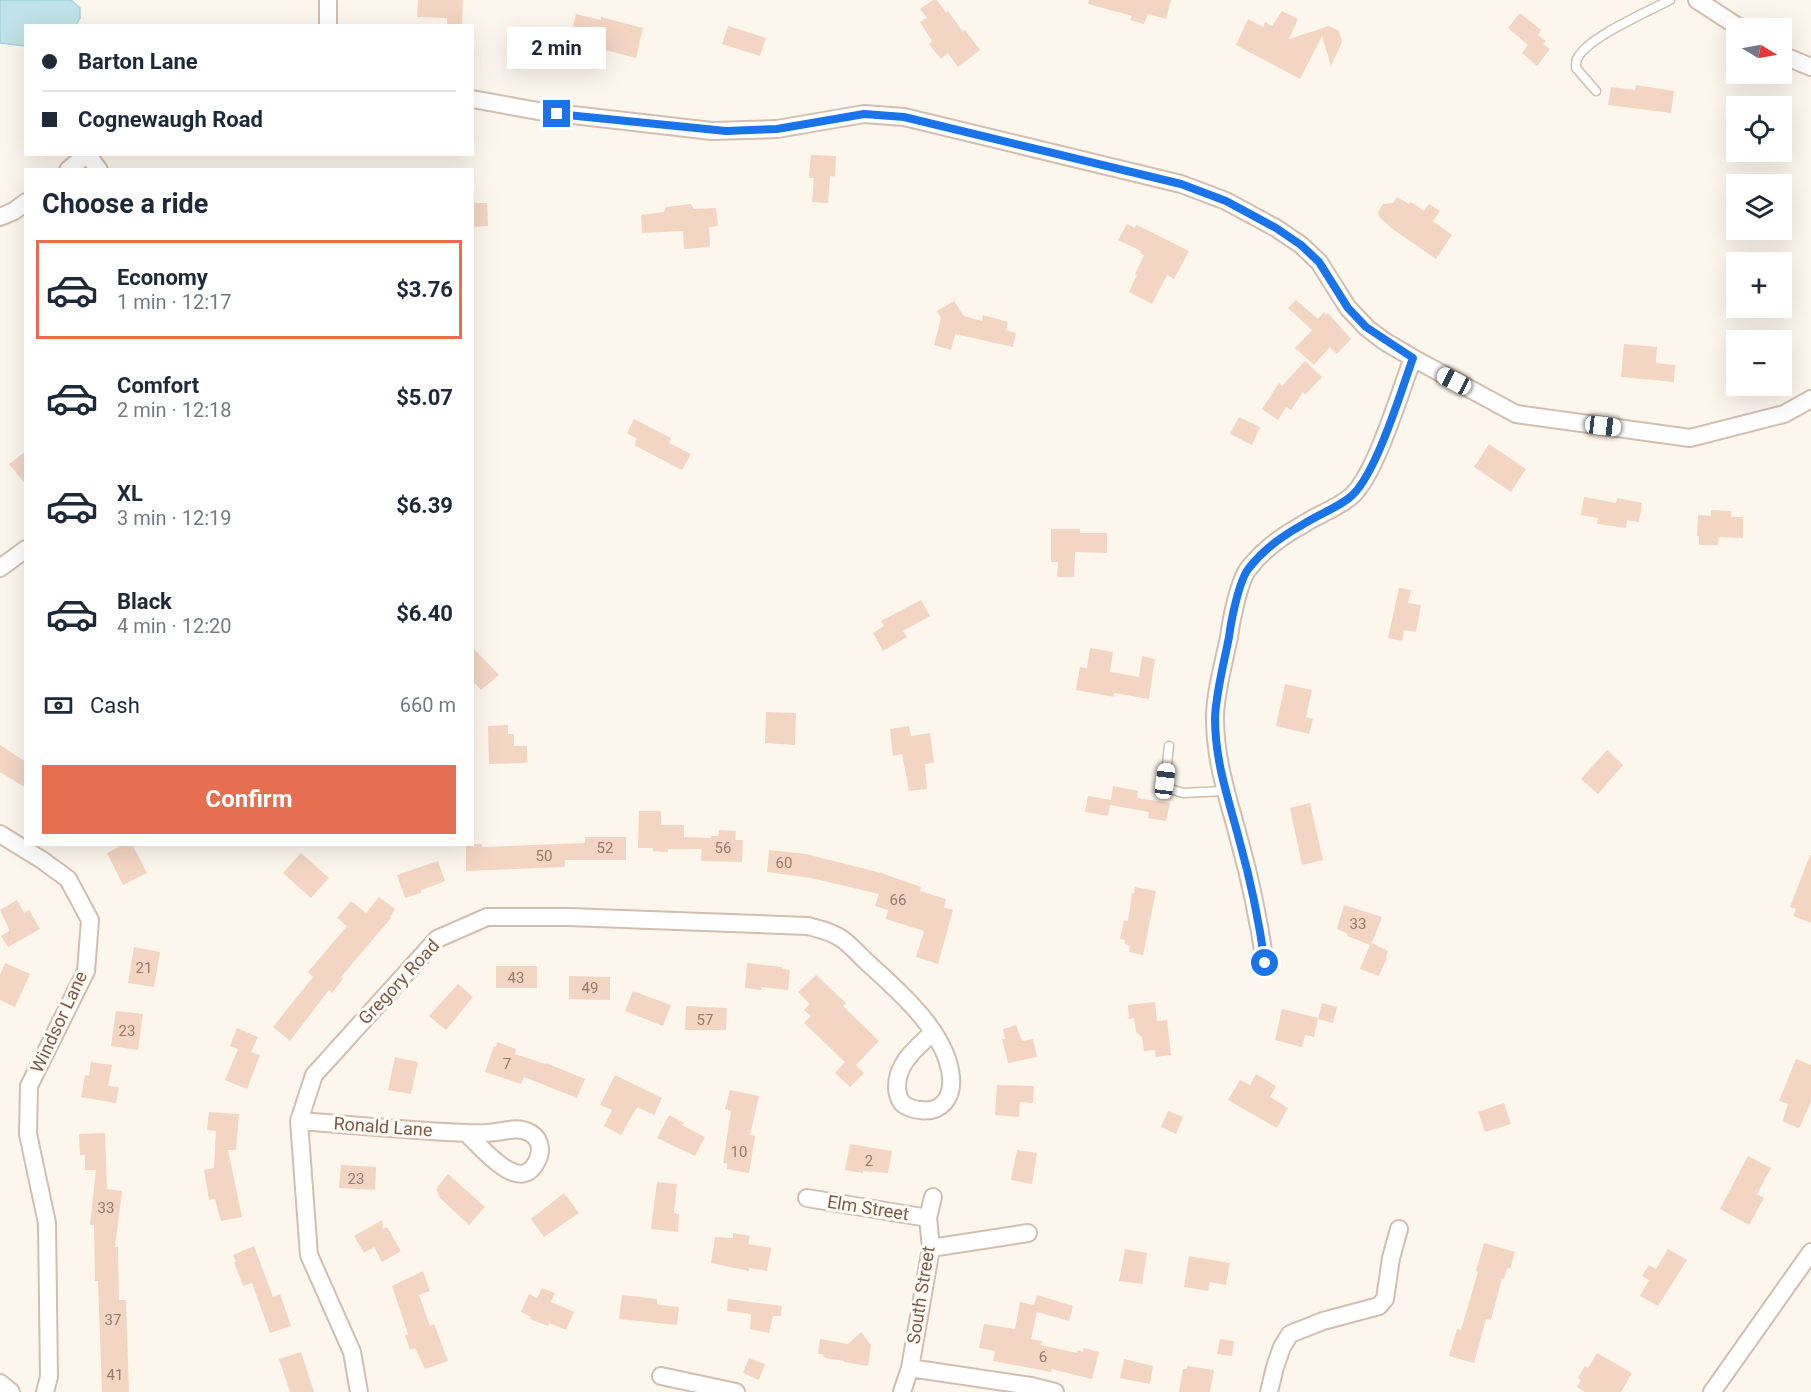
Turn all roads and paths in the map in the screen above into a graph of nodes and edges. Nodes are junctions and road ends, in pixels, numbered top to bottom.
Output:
1 (327, 0) edge
2 (1670, 0) edge
3 (1697, 0) edge
4 (1726, 19) edge
5 (328, 24) edge
6 (1792, 59) edge
7 (1811, 67) edge
8 (1596, 91) dead end
9 (474, 99) edge
10 (85, 156) edge
11 (70, 168) edge
12 (24, 204) edge
13 (0, 217) edge
14 (1413, 358) junction
15 (1811, 399) edge
16 (24, 550) edge
17 (0, 568) edge
18 (1169, 746) dead end
19 (1224, 791) junction
20 (0, 834) edge
21 (1265, 963) dead end
22 (933, 1032) junction
23 (299, 1121) junction
24 (466, 1133) dead end
25 (933, 1197) dead end
26 (807, 1198) dead end
27 (928, 1218) junction
28 (1399, 1229) dead end
29 (1028, 1233) dead end
30 (931, 1248) junction
31 (1811, 1252) edge
32 (910, 1368) junction
33 (661, 1376) dead end
34 (0, 1383) edge
35 (11, 1392) edge
36 (45, 1392) edge
37 (359, 1392) edge
38 (736, 1392) edge
39 (902, 1392) edge
40 (1055, 1392) edge
41 (1269, 1392) edge
42 (1712, 1392) edge

1 - 5 street
2 - 8 lane
3 - 4 street
6 - 7 street
9 - 14 street
10 - 11 street
12 - 13 street
14 - 15 street
14 - 19 street
16 - 17 street
18 - 19 lane
19 - 21 street
20 - 36 street, Windsor Lane
22 - 22 street, Gregory Road
22 - 23 street, Gregory Road
23 - 24 street, Ronald Lane
23 - 37 street, Gregory Road
25 - 27 street, South Street
26 - 27 street, Elm Street
27 - 30 street, South Street
28 - 41 street
29 - 30 street
30 - 32 street, South Street
31 - 42 street
32 - 39 street, South Street
32 - 40 street
33 - 38 street
34 - 35 street

